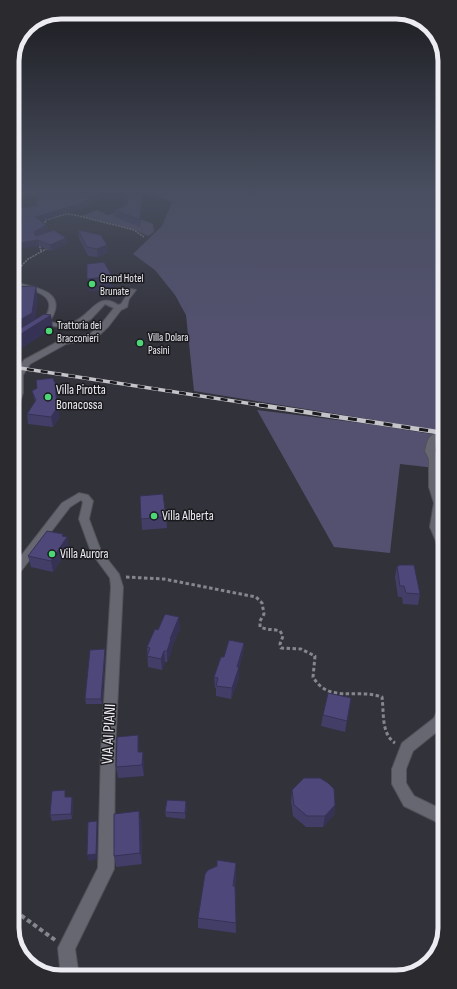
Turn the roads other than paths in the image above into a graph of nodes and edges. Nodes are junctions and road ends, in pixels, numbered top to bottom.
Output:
1 (19, 285) edge
2 (133, 290) dead end
3 (118, 308) junction
4 (44, 322) junction
5 (33, 331) edge
6 (19, 374) edge
7 (438, 438) edge
8 (438, 500) edge
9 (438, 514) edge
10 (438, 534) edge
11 (19, 566) edge
12 (438, 723) edge
13 (438, 816) edge
14 (69, 970) edge

1 - 4 street
2 - 3 street
3 - 4 street
3 - 6 street
4 - 5 street
7 - 8 street
9 - 10 street
11 - 14 street, VIA AI PIANI
12 - 13 street

